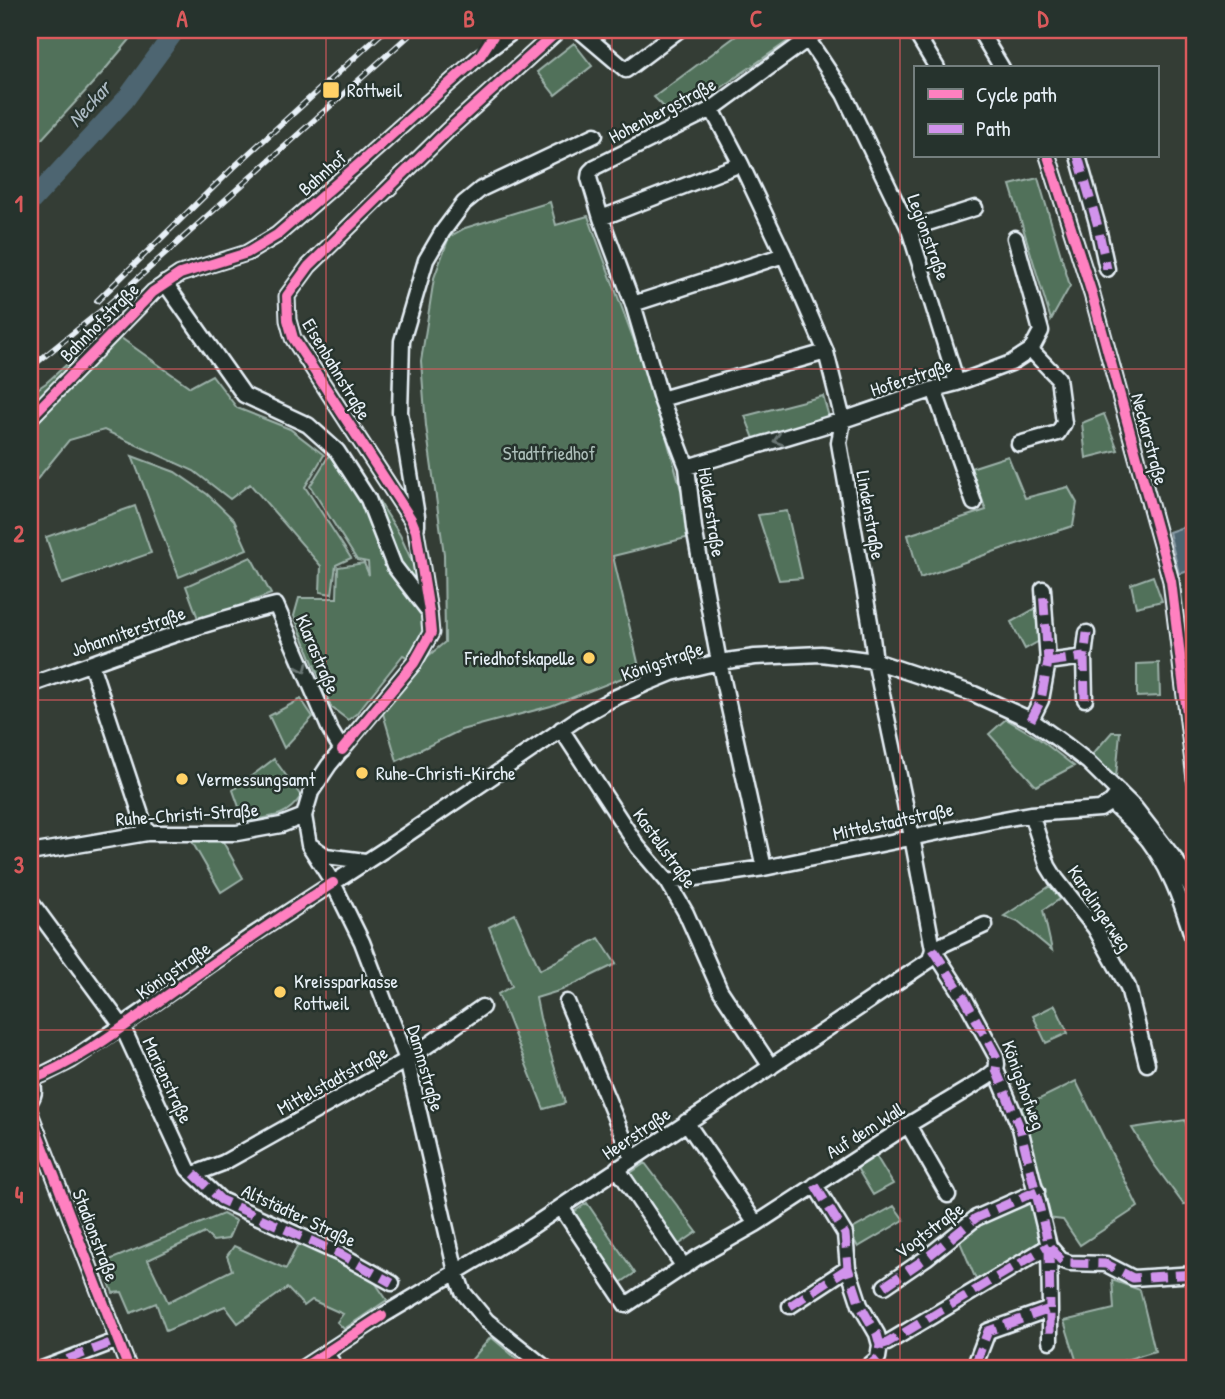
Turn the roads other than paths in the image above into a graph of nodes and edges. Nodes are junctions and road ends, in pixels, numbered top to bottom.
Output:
1 (515, 30) edge
2 (559, 30) edge
3 (579, 30) edge
4 (679, 30) edge
5 (914, 30) edge
6 (979, 30) edge
7 (814, 34) edge
8 (936, 66) edge
9 (1001, 66) edge
10 (712, 109) junction
11 (595, 135) dead end
12 (1049, 158) edge
13 (1079, 158) edge
14 (741, 164) junction
15 (590, 172) joint
16 (975, 208) dead end
17 (601, 218) junction
18 (909, 229) junction
19 (1015, 238) dead end
20 (784, 254) junction
21 (1107, 269) dead end
22 (165, 283) junction
23 (633, 304) junction
24 (1031, 350) junction
25 (826, 352) junction
26 (957, 383) junction
27 (934, 389) junction
28 (661, 399) junction
29 (30, 418) edge
30 (843, 420) junction
31 (1018, 444) dead end
32 (687, 467) junction
33 (974, 503) dead end
34 (416, 531) junction
35 (1043, 589) dead end
36 (429, 611) junction
37 (240, 614) joint
38 (1087, 633) dead end
39 (1084, 657) junction
40 (874, 661) junction
41 (719, 662) junction
42 (1048, 662) junction
43 (91, 664) junction
44 (30, 685) edge
45 (1085, 699) dead end
46 (1031, 720) junction
47 (561, 729) junction
48 (342, 750) junction
49 (1195, 779) edge
50 (1115, 797) junction
51 (1031, 814) junction
52 (304, 816) junction
53 (147, 833) junction
54 (912, 837) junction
55 (309, 845) junction
56 (30, 853) edge
57 (365, 861) junction
58 (764, 868) junction
59 (668, 882) junction
60 (333, 883) junction
61 (1195, 895) edge
62 (30, 901) edge
63 (985, 925) dead end
64 (1195, 944) edge
65 (933, 949) junction
66 (567, 1002) dead end
67 (482, 1007) dead end
68 (122, 1026) junction
69 (407, 1060) junction
70 (1147, 1064) dead end
71 (771, 1067) junction
72 (996, 1070) junction
73 (30, 1080) edge
74 (30, 1101) edge
75 (30, 1113) edge
76 (686, 1122) junction
77 (908, 1125) junction
78 (632, 1158) junction
79 (617, 1168) junction
80 (194, 1174) junction
81 (815, 1185) junction
82 (1037, 1191) junction
83 (948, 1195) dead end
84 (561, 1207) junction
85 (756, 1224) junction
86 (1049, 1247) junction
87 (684, 1267) junction
88 (848, 1268) junction
89 (456, 1272) junction
90 (1195, 1274) edge
91 (392, 1283) dead end
92 (885, 1286) dead end
93 (790, 1306) dead end
94 (1050, 1309) junction
95 (118, 1340) junction
96 (1050, 1341) dead end
97 (880, 1345) junction
98 (325, 1353) junction
99 (975, 1365) dead end
100 (42, 1369) edge
101 (129, 1369) edge
102 (301, 1369) edge
103 (337, 1369) edge
104 (547, 1369) edge
105 (865, 1369) edge

1 - 22 street, Bahnhof
2 - 34 street, Eisenbahnstraße
3 - 4 street
5 - 8 street
6 - 9 street
7 - 10 street, Hohenbergstraße
7 - 18 street, Legionstraße
10 - 14 street, Lindenstraße
10 - 15 street, Hohenbergstraße
11 - 34 street, Eisenbahnstraße
12 - 49 street, Neckarstraße
13 - 21 street
14 - 17 street
14 - 20 street, Lindenstraße
15 - 17 street, Hölderstraße
16 - 18 street
17 - 23 street, Hölderstraße
18 - 26 street, Legionstraße
19 - 24 street
20 - 23 street
20 - 25 street, Lindenstraße
22 - 29 street, Bahnhofstraße
22 - 36 street, Bahnhofstraße
23 - 28 street, Hölderstraße
24 - 26 street, Hoferstraße
24 - 31 street
25 - 28 street
25 - 30 street, Lindenstraße
26 - 27 street, Hoferstraße
27 - 30 street, Hoferstraße
27 - 33 street
28 - 32 street, Hölderstraße
30 -> 32 street, Hoferstraße
30 - 40 street, Lindenstraße
32 - 41 street, Hölderstraße
34 - 36 street, Eisenbahnstraße
35 - 42 street
36 - 48 street, Eisenbahnstraße
37 - 43 street, Johanniterstraße
37 -> 48 street, Klarastraße
38 - 39 street
39 - 42 street
39 - 45 street
40 - 41 street, Königstraße
40 - 46 street, Königstraße
40 - 54 street, Lindenstraße
41 - 47 street, Königstraße
41 - 58 street, Hölderstraße
42 - 46 street
43 - 44 street, Johanniterstraße
43 - 53 street
46 - 50 street, Königstraße
47 - 57 street, Königstraße
47 - 59 street, Kastellstraße
48 - 52 street, Eisenbahnstraße
50 - 51 street, Mittelstadtstraße
50 - 61 street
50 - 64 street
51 - 54 street, Mittelstadtstraße
51 - 70 street, Karolingerweg
52 - 53 street, Ruhe-Christi-Straße
52 - 55 street
53 - 56 street, Ruhe-Christi-Straße
54 - 58 street, Mittelstadtstraße
54 - 65 street, Lindenstraße
55 - 57 street
55 - 60 street
57 - 60 street, Königstraße
58 - 59 street, Mittelstadtstraße
59 - 71 street, Kastellstraße
60 - 68 street, Königstraße
60 - 69 street, Dammstraße
62 - 68 street, Marienstraße
63 - 65 street, Heerstraße
65 - 71 street, Heerstraße
65 - 72 street, Königshofweg
66 - 78 street
67 - 69 street, Mittelstadtstraße
68 - 73 street, Königstraße
68 - 80 street, Marienstraße
69 - 80 street, Mittelstadtstraße
69 - 89 street, Dammstraße
71 - 76 street, Heerstraße
72 - 77 street, Auf dem Wall
72 - 82 street, Königshofweg
73 - 74 street, Königstraße
75 - 95 street, Stadionstraße
76 - 78 street, Heerstraße
76 - 85 street
77 - 81 street, Auf dem Wall
77 - 83 street
78 - 79 street, Heerstraße
79 - 84 street, Heerstraße
79 - 87 street
80 - 91 street, Altstädter Straße
81 - 85 street, Auf dem Wall
81 - 88 street
82 - 86 street, Königshofweg
82 - 92 street, Vogtstraße
84 - 87 street, Auf dem Wall
84 - 89 street, Heerstraße
85 - 87 street, Auf dem Wall
86 - 90 street
86 - 94 street, Königshofweg
86 - 97 street
88 - 93 street
88 - 97 street
89 - 98 street, Heerstraße
89 - 104 street, Dammstraße
94 - 96 street, Königshofweg
94 - 99 street
95 - 100 street
95 - 101 street, Stadionstraße
97 - 105 street
98 - 102 street, Heerstraße
98 - 103 street

